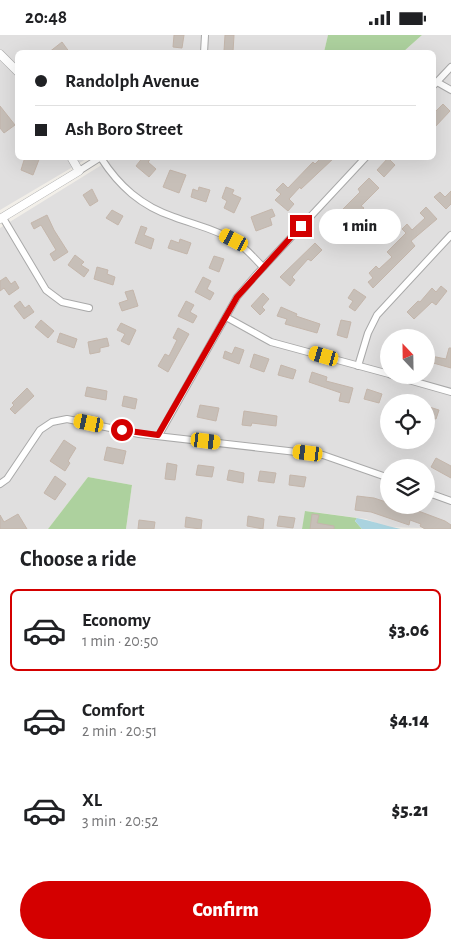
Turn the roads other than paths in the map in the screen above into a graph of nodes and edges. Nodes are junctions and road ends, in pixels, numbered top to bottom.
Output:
1 (205, 35) edge
2 (204, 50) edge
3 (0, 55) edge
4 (451, 67) edge
5 (15, 69) edge
6 (436, 83) edge
7 (436, 84) edge
8 (451, 90) edge
9 (73, 160) edge
10 (98, 160) edge
11 (102, 160) edge
12 (363, 160) edge
13 (79, 171) junction
14 (1, 219) edge
15 (451, 235) edge
16 (262, 267) junction
17 (90, 308) dead end
18 (226, 317) junction
19 (358, 366) junction
20 (380, 372) edge
21 (422, 384) edge
22 (451, 392) edge
23 (158, 435) junction
24 (380, 475) edge
25 (0, 484) edge
26 (435, 495) edge
27 (451, 501) edge

1 - 2 street
3 - 5 street
4 - 6 street
7 - 8 street
9 - 13 street
10 - 13 street
11 - 16 street
12 - 16 street
13 - 14 street
14 - 17 street
15 - 19 street
16 - 18 street
18 - 19 street
18 - 23 street
19 - 20 street
21 - 22 street
23 - 24 street
23 - 25 street
26 - 27 street

